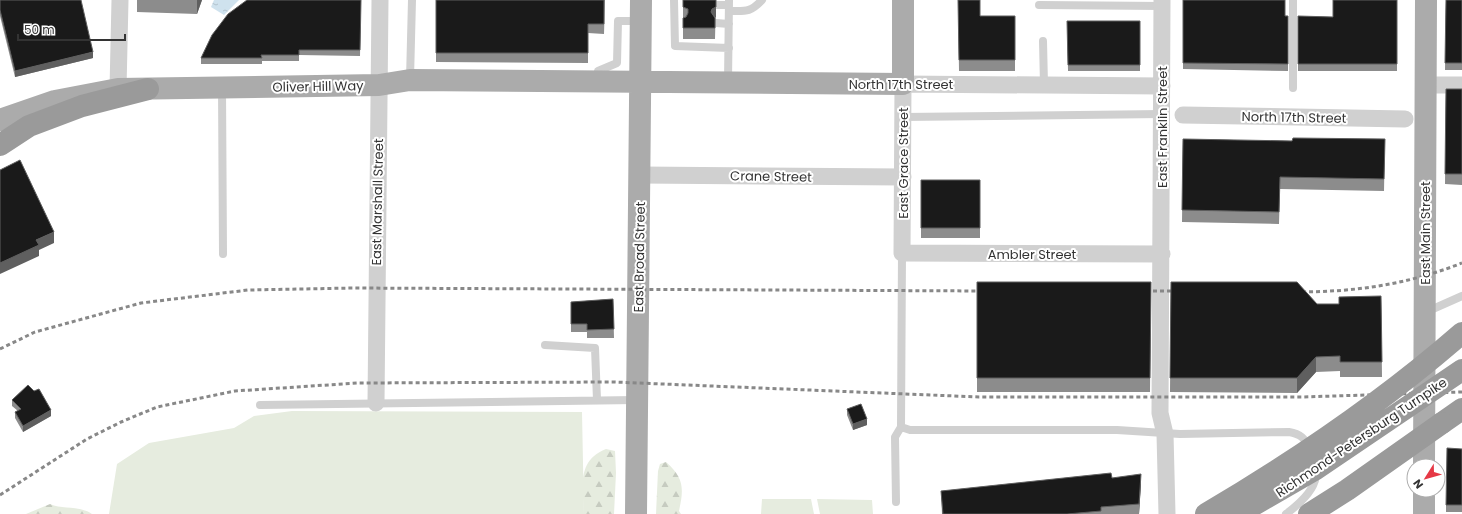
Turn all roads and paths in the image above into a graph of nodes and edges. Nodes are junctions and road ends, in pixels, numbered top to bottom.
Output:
1 (120, 0) edge
2 (380, 0) edge
3 (412, 0) edge
4 (762, 0) edge
5 (903, 0) edge
6 (1293, 0) edge
7 (1426, 0) edge
8 (674, 2) edge
9 (1162, 3) edge
10 (683, 5) edge
11 (716, 5) edge
12 (729, 5) edge
13 (1039, 5) dead end
14 (641, 10) edge
15 (674, 23) junction
16 (683, 23) edge
17 (716, 24) edge
18 (729, 24) junction
19 (1043, 41) dead end
20 (728, 48) junction
21 (410, 80) junction
22 (598, 82) junction
23 (640, 82) junction
24 (728, 83) junction
25 (903, 84) junction
26 (379, 85) junction
27 (1044, 85) junction
28 (1426, 85) junction
29 (1462, 85) edge
30 (1162, 86) junction
31 (222, 88) junction
32 (1293, 88) dead end
33 (118, 89) junction
34 (148, 89) junction
35 (1162, 114) junction
36 (1183, 115) dead end
37 (903, 117) junction
38 (1405, 119) dead end
39 (0, 120) edge
40 (0, 144) edge
41 (640, 175) junction
42 (903, 178) junction
43 (902, 253) junction
44 (223, 254) dead end
45 (1162, 254) junction
46 (1462, 296) edge
47 (1425, 312) junction
48 (1462, 333) edge
49 (545, 345) dead end
50 (1462, 370) edge
51 (597, 400) junction
52 (637, 400) junction
53 (376, 403) junction
54 (260, 404) dead end
55 (1462, 409) edge
56 (1462, 413) edge
57 (1442, 423) junction
58 (901, 427) junction
59 (1165, 434) junction
60 (1424, 458) edge
61 (1424, 498) edge
62 (896, 502) dead end
63 (636, 514) edge
64 (1167, 514) edge
65 (1206, 514) edge
66 (1238, 514) edge
67 (1286, 514) edge
68 (1309, 514) edge
69 (1424, 514) edge

1 - 33 street
2 - 26 street, East Marshall Street
3 - 21 lane
4 - 12 lane
5 - 25 main road, East Grace Street
6 - 32 lane
7 - 28 main road, East Main Street
8 - 10 lane
8 - 15 lane
9 - 13 lane
9 - 30 street, East Franklin Street
11 - 12 lane
12 - 18 lane
14 - 22 lane
14 - 23 main road, East Broad Street
15 - 16 lane
15 - 20 lane
17 - 18 lane
18 - 20 lane
19 - 27 lane
20 - 24 lane
21 - 22 main road, Oliver Hill Way
21 - 26 main road, Oliver Hill Way
22 - 23 main road, Oliver Hill Way
23 - 24 main road, North 17th Street
23 - 41 main road, East Broad Street
24 - 25 main road, North 17th Street
25 - 27 street, North 17th Street
25 - 37 street, East Grace Street
26 - 31 main road, Oliver Hill Way
26 - 53 street, East Marshall Street
27 - 30 street, North 17th Street
28 - 29 street
28 - 47 main road, East Main Street
30 - 35 street, East Franklin Street
31 - 34 main road, Oliver Hill Way
31 - 44 lane
33 - 34 main road, Oliver Hill Way
33 - 39 main road, Oliver Hill Way
34 - 40 highway
35 - 37 lane
35 - 45 street, East Franklin Street
36 - 38 street, North 17th Street
37 - 42 street, East Grace Street
41 - 42 street, Crane Street
41 - 52 main road, East Broad Street
42 - 43 street, East Grace Street
43 - 45 street, Ambler Street
43 - 58 lane
45 - 59 street, East Franklin Street
46 - 47 lane
47 - 60 main road, East Main Street
48 - 65 highway, bridge
49 - 51 lane
50 - 66 highway, Richmond-Petersburg Turnpike, bridge
51 - 52 lane
51 - 53 lane
52 - 63 main road, East Broad Street
53 - 54 lane
55 - 57 highway
56 - 57 highway
57 - 68 highway, bridge
58 - 59 lane
58 - 62 lane
59 - 64 street
59 - 67 lane
61 - 69 main road

